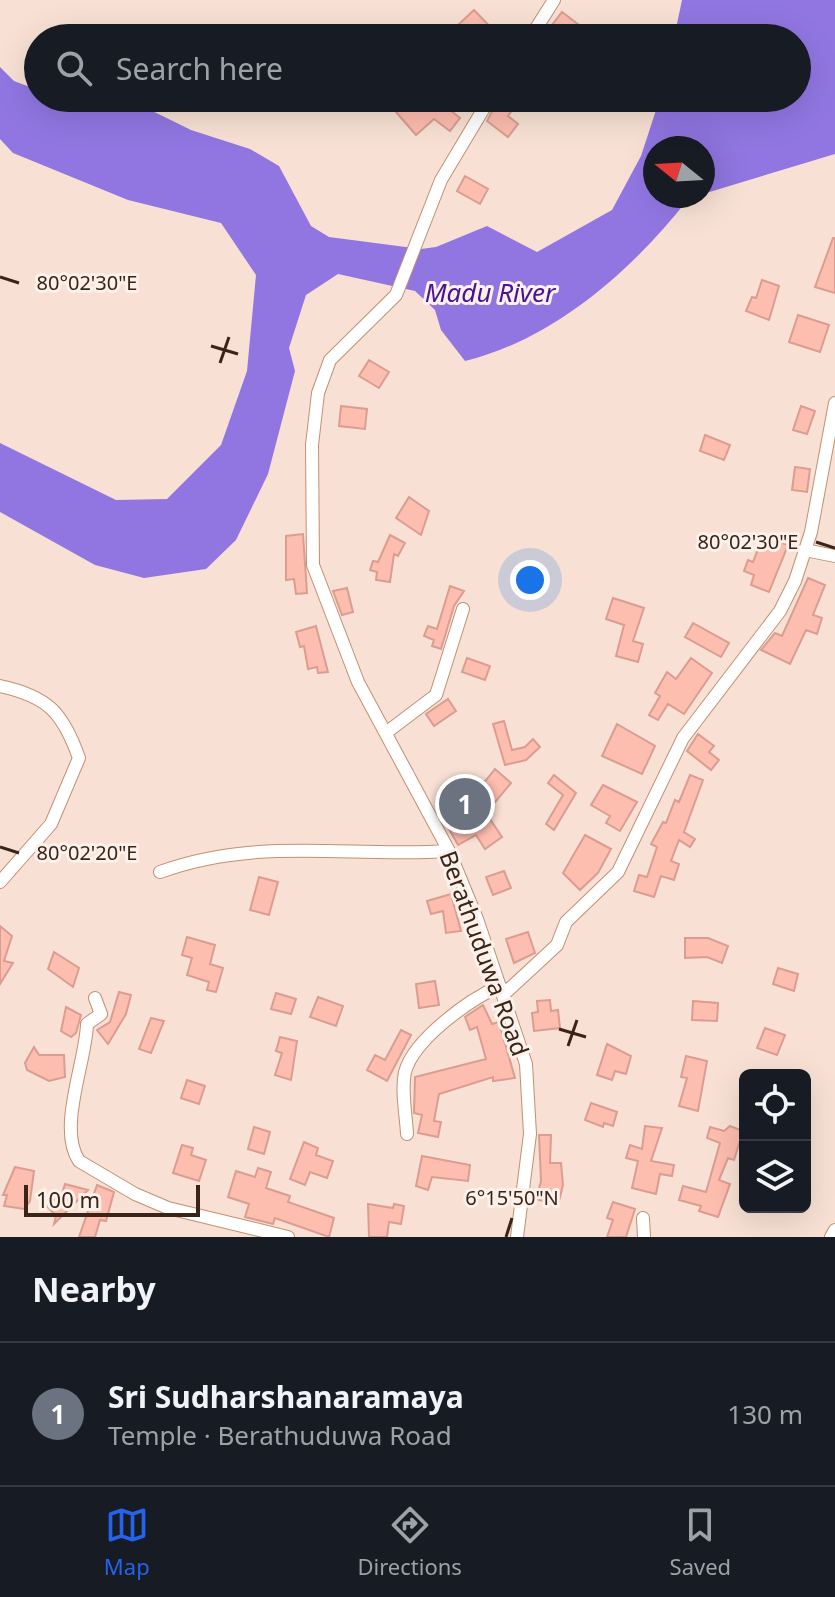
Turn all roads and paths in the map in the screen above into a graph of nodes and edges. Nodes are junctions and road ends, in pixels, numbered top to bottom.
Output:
1 (554, 0) edge
2 (539, 24) edge
3 (482, 112) edge
4 (835, 403) edge
5 (805, 550) junction
6 (835, 556) edge
7 (463, 609) dead end
8 (0, 686) edge
9 (387, 732) junction
10 (449, 851) junction
11 (160, 872) dead end
12 (0, 882) edge
13 (502, 990) junction
14 (95, 998) dead end
15 (407, 1134) dead end
16 (643, 1218) dead end
17 (835, 1230) edge
18 (288, 1237) edge
19 (517, 1237) edge
20 (644, 1237) edge
21 (831, 1237) edge

1 - 2 street
3 - 9 street, Berathuduwa Road
4 - 5 street
5 - 6 street
5 - 13 street
7 - 9 street
8 - 12 street
9 - 10 street, Berathuduwa Road
10 - 11 street
10 - 13 street, Berathuduwa Road
13 - 15 street
13 - 19 street, Berathuduwa Road
14 - 18 street
16 - 20 street
17 - 21 street

